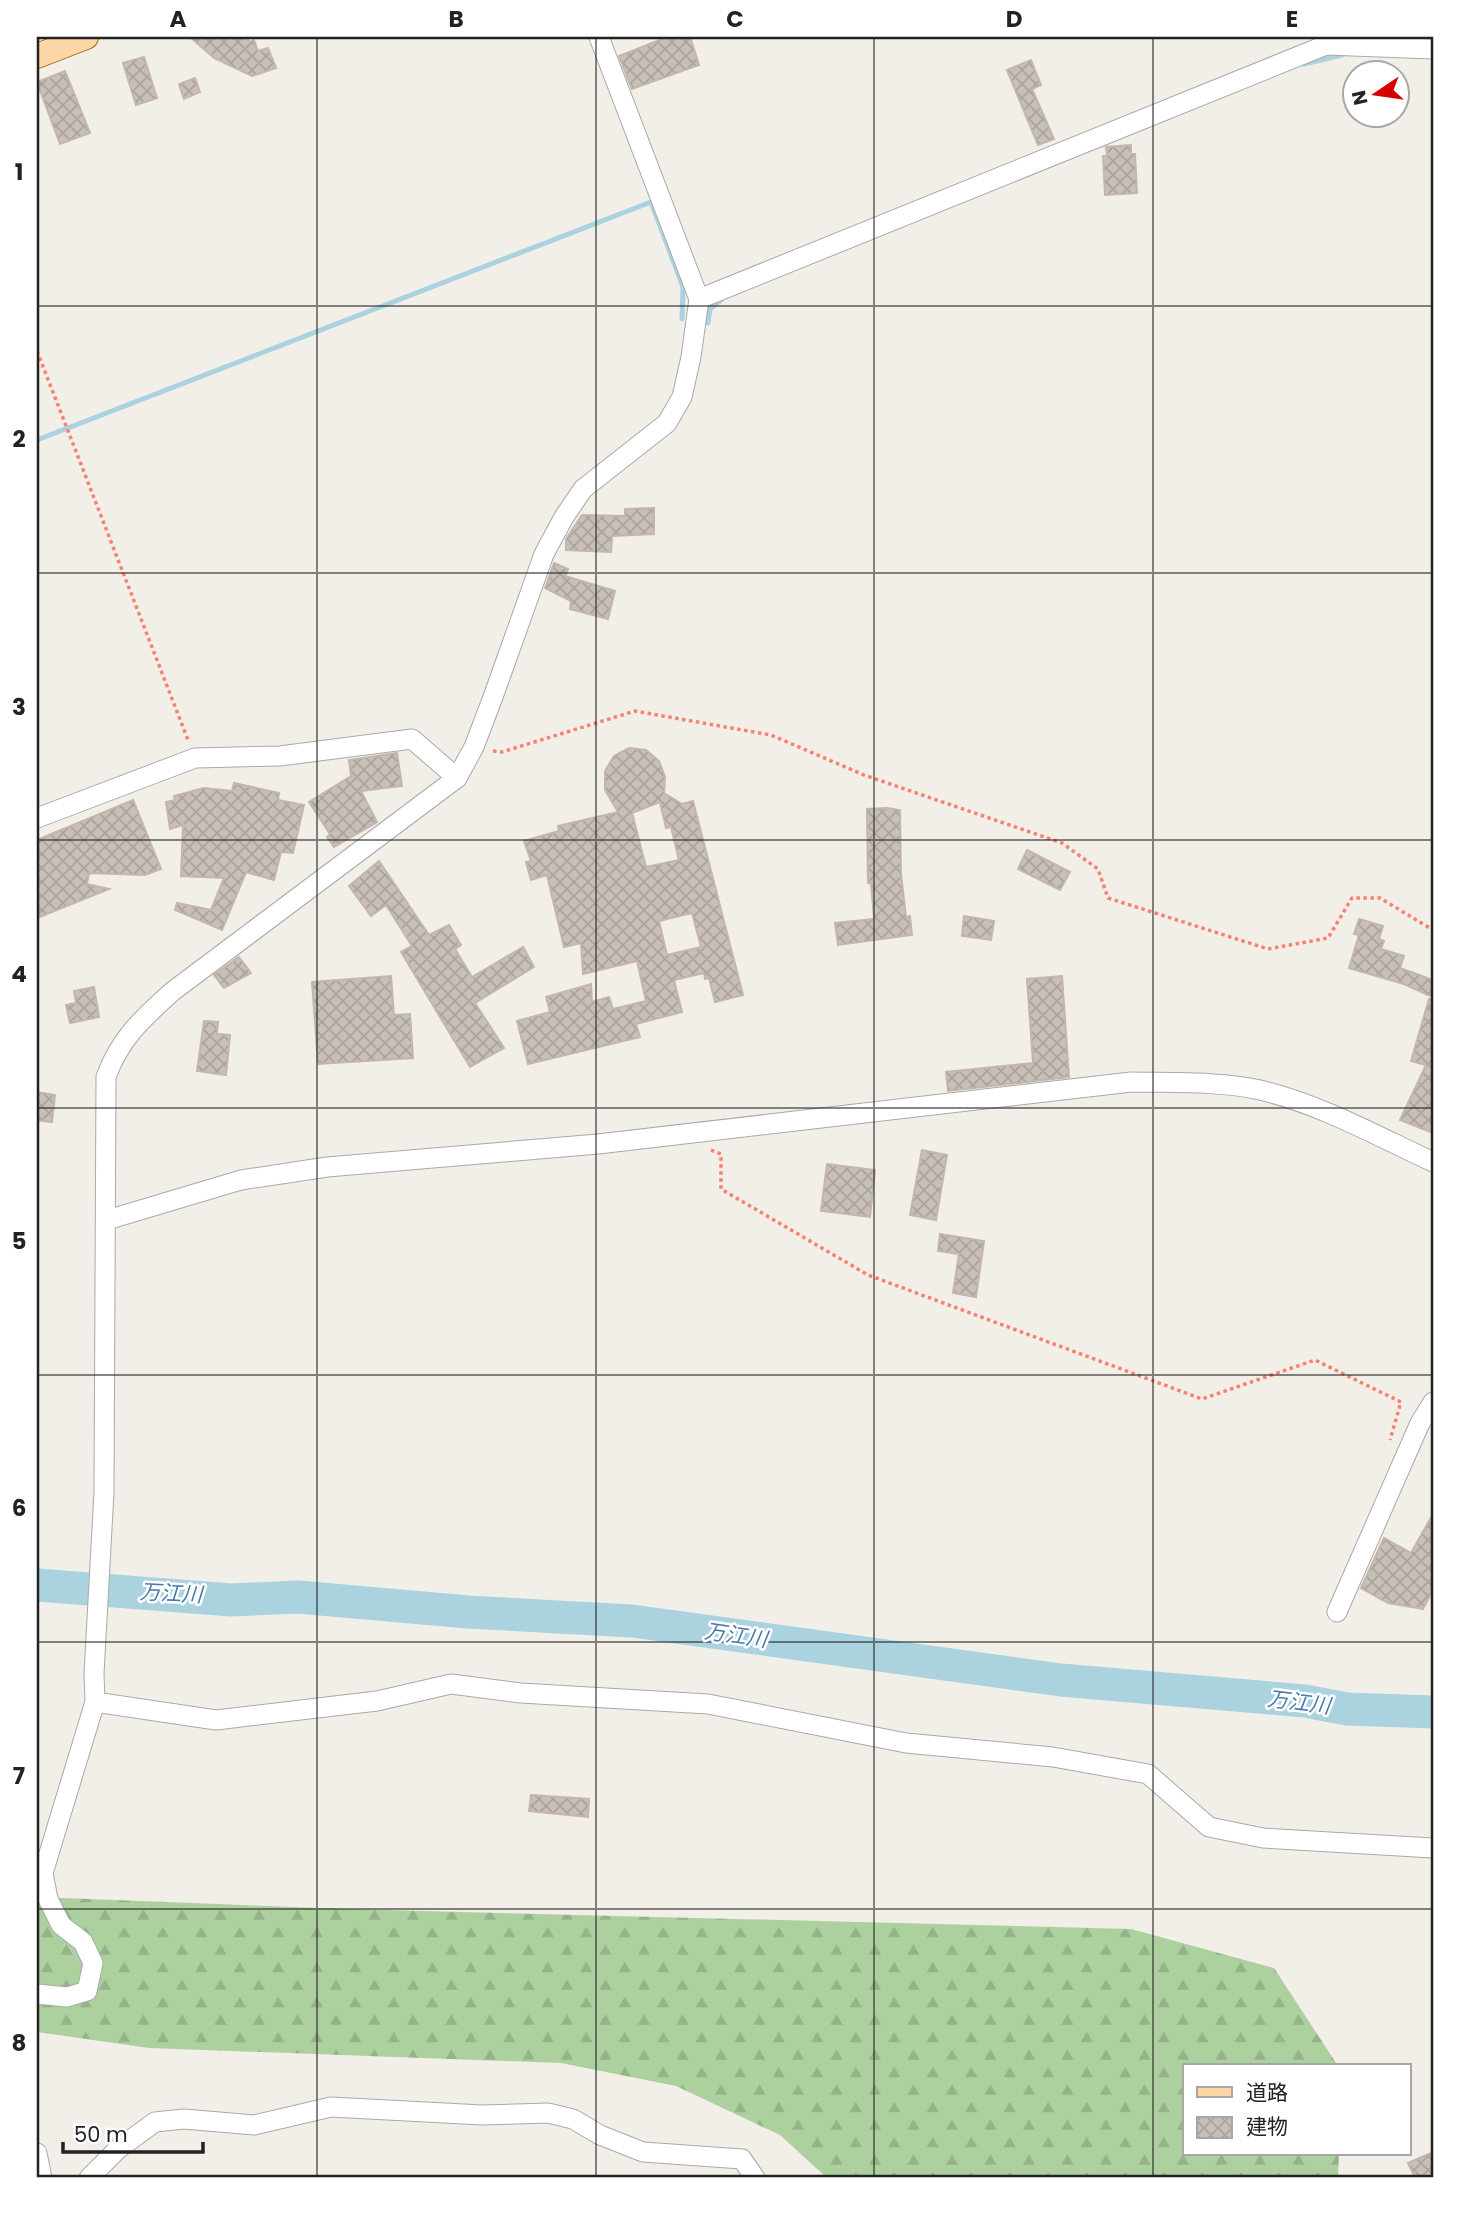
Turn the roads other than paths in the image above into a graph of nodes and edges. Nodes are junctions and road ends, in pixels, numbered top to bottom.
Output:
1 (86, 37) edge
2 (599, 37) edge
3 (1433, 49) edge
4 (37, 56) edge
5 (699, 299) junction
6 (457, 778) junction
7 (37, 818) edge
8 (1433, 1162) edge
9 (107, 1220) junction
10 (1433, 1402) edge
11 (1337, 1612) dead end
12 (95, 1702) junction
13 (1433, 1848) edge
14 (37, 1994) edge
15 (37, 2153) edge
16 (43, 2178) edge
17 (89, 2178) edge
18 (755, 2178) edge

1 - 4 main road
2 - 5 street
3 - 5 street
5 - 6 street
6 - 7 street
6 - 9 street
8 - 9 street
9 - 12 street
10 - 11 street
12 - 13 street
12 - 14 street
15 - 16 street
17 - 18 street

